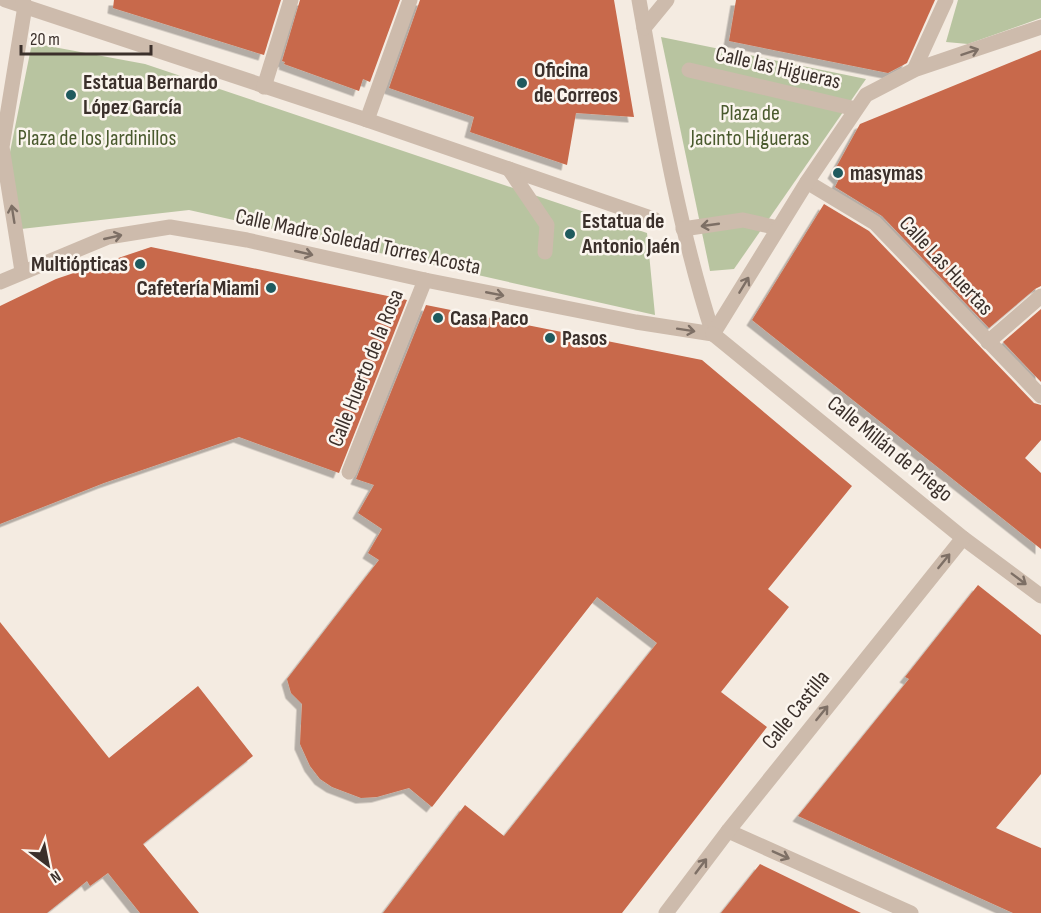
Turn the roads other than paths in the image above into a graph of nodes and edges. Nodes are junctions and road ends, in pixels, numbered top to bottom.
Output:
1 (5, 0) edge
2 (291, 0) edge
3 (410, 0) edge
4 (639, 0) edge
5 (667, 0) edge
6 (946, 0) edge
7 (24, 3) edge
8 (1041, 27) edge
9 (644, 28) junction
10 (689, 70) dead end
11 (914, 70) junction
12 (264, 87) junction
13 (856, 109) junction
14 (367, 120) junction
15 (1, 147) edge
16 (509, 169) junction
17 (807, 182) junction
18 (654, 219) dead end
19 (778, 228) junction
20 (683, 229) junction
21 (545, 252) dead end
22 (22, 271) junction
23 (425, 280) junction
24 (0, 282) edge
25 (1041, 296) edge
26 (713, 334) junction
27 (988, 342) junction
28 (1041, 396) edge
29 (349, 472) dead end
30 (963, 538) junction
31 (1041, 596) edge
32 (728, 831) junction
33 (666, 913) edge
34 (911, 913) edge

1 - 7 street
2 - 12 street
3 - 14 street
4 - 9 street
5 - 9 street
6 - 11 street
7 - 12 street
7 - 15 street
11 -> 8 street
9 - 20 street
10 - 13 street, Calle las Higueras
11 - 13 street
12 - 14 street
13 - 17 street
14 - 16 street
22 -> 15 street
16 - 18 street
16 - 21 street
17 - 19 street
17 - 27 street, Calle Las Huertas
19 -> 20 street
26 -> 19 street
20 - 26 street
22 -> 23 street, Calle Madre Soledad Torres Acosta
22 - 24 street, Calle Madre Soledad Torres Acosta
23 -> 26 street, Calle Madre Soledad Torres Acosta
23 - 29 street, Calle Huerto de la Rosa
25 - 27 street
26 - 30 street, Calle Millán de Priego
27 - 28 street, Calle Las Huertas
30 -> 31 street, Calle Millán de Priego
32 -> 30 street, Calle Castilla
33 -> 32 street, Calle Castilla
32 -> 34 street

